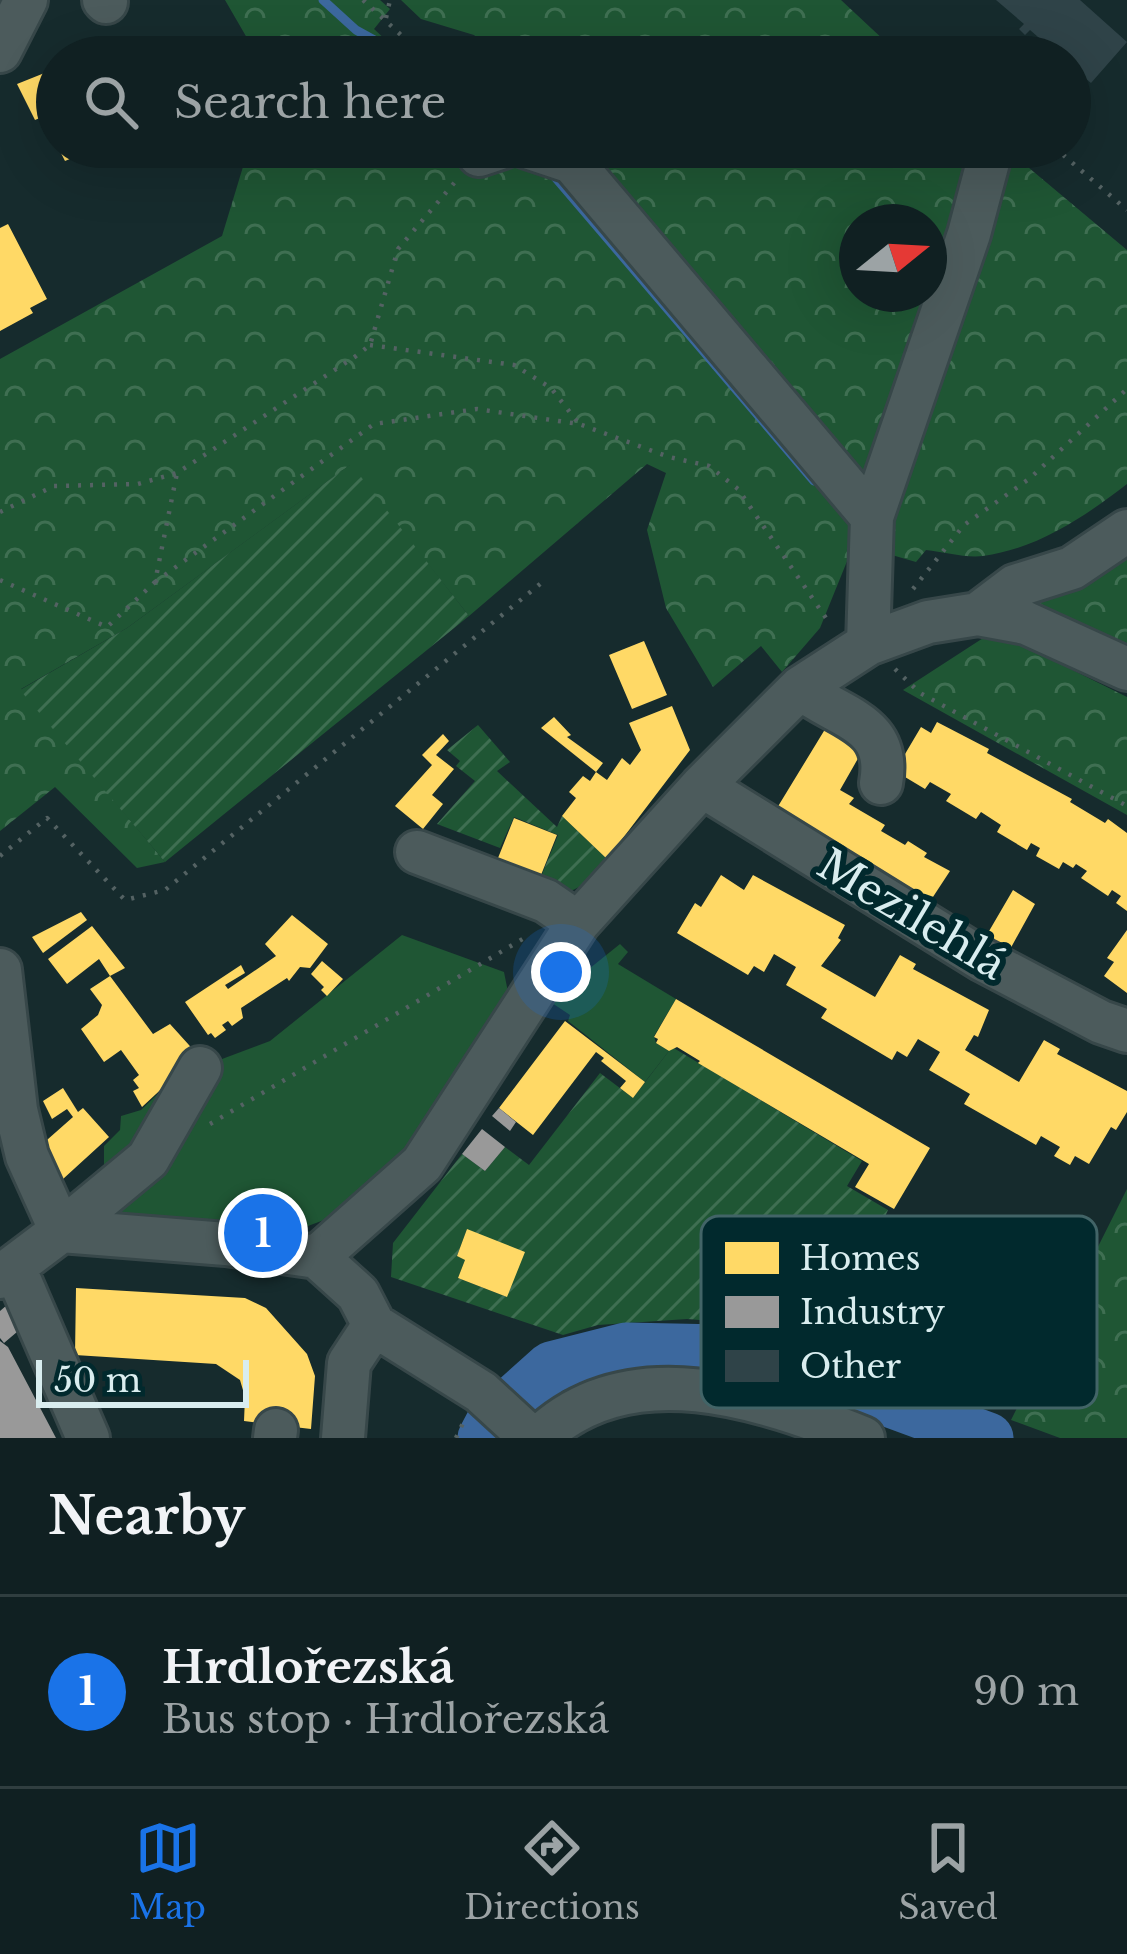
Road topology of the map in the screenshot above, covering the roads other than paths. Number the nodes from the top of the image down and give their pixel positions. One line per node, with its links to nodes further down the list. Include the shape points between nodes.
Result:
1 (26, 0): 2 (street)
2 (0, 51)
3 (577, 168): 5 (street)
4 (986, 168): 5 (street)
5 (872, 517): 8 (street)
6 (1127, 531): 7 (street, via 1072,568 1015,586)
7 (978, 614): 8 (street, via 928,622); 9 (street, via 1026,623)
8 (859, 649): 10 (street)
9 (1127, 669)
10 (800, 688): 11 (street, via 881,746); 12 (street)
11 (880, 783)
12 (702, 786): 14 (street); 16 (street, Mezilehlá, via 983,960)
13 (418, 852): 14 (street, via 546,902)
14 (578, 923): 20 (street, via 422,1164)
15 (1, 971): 18 (street)
16 (1127, 1031)
17 (200, 1068): 19 (street, via 148,1159)
18 (8, 1111): 19 (street)
19 (61, 1231): 20 (street); 21 (street)
20 (317, 1257): 22 (street, via 358,1294)
21 (7, 1272): 26 (street)
22 (374, 1325): 25 (street, via 481,1392); 27 (street, via 349,1363)
23 (701, 1392): 25 (street, via 608,1399)
24 (782, 1408): 28 (street)
25 (531, 1435)
26 (88, 1438)
27 (343, 1438)
28 (863, 1438)

